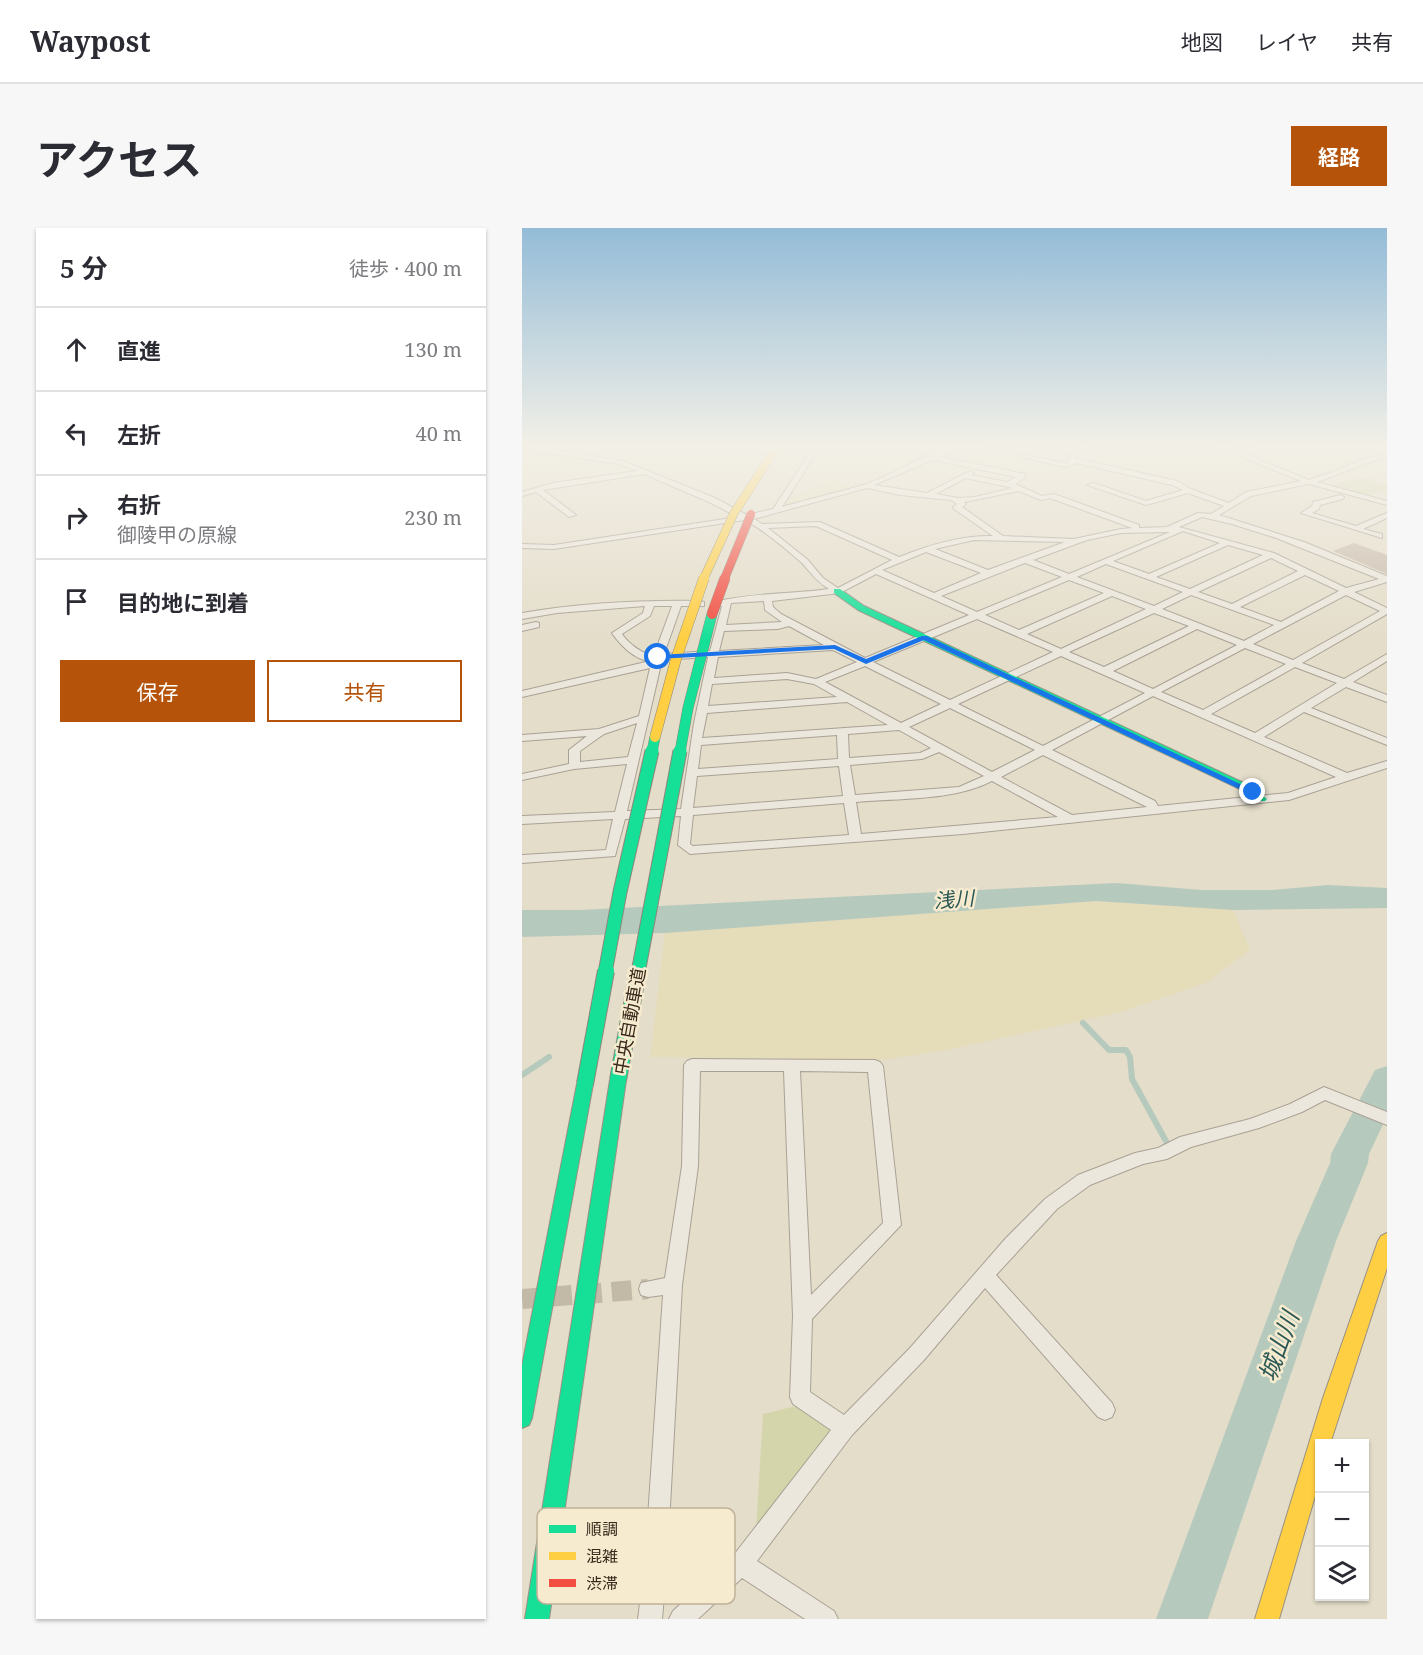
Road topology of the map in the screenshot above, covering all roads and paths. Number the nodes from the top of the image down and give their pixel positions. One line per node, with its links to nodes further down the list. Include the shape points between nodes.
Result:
1 (565, 510): 11 (street)
2 (730, 510): 13 (street)
3 (734, 510): 114 (main road, 中央自動車道, bridge, via 693,600 644,782)
4 (753, 510): 116 (main road, 中央自動車道, bridge, via 735,545 715,600 679,746 618,1080)
5 (776, 510): 13 (street)
6 (961, 510): 20 (street)
7 (1089, 510): 18 (street)
8 (1224, 510): 12 (street)
9 (1311, 510): 17 (street, via 1305,513)
10 (1387, 514): 17 (street)
11 (572, 515)
12 (1212, 516): 15 (street, via 1201,515); 34 (street, via 1248,524 1326,552)
13 (747, 518): 14 (street); 23 (street, via 554,547)
14 (759, 525): 26 (street, via 817,524); 35 (street)
15 (1167, 529): 16 (street); 18 (street)
16 (1183, 529): 22 (street); 28 (street)
17 (1356, 529): 19 (street)
18 (1143, 530): 21 (street)
19 (1379, 536)
20 (1000, 537): 21 (street); 24 (street, via 960,540)
21 (1076, 541): 27 (street)
22 (1228, 542): 25 (street); 33 (street)
23 (522, 546)
24 (926, 549): 26 (street); 31 (street)
25 (1272, 555): 30 (street); 37 (street)
26 (897, 559): 29 (street)
27 (1023, 559): 31 (street); 32 (street)
28 (1107, 562): 32 (street); 33 (street)
29 (876, 571): 35 (street); 39 (street)
30 (1306, 571): 36 (street); 44 (street)
31 (988, 573): 39 (street)
32 (1069, 577): 38 (street); 47 (street)
33 (1149, 577): 37 (street)
34 (1387, 579): 36 (street)
35 (837, 591): 40 (street); 56 (main road, via 861,608)
36 (1347, 591): 46 (street); 51 (street)
37 (1191, 592): 44 (street); 45 (street)
38 (1112, 593): 45 (street); 55 (street)
39 (934, 596): 47 (street)
40 (768, 599): 42 (street); 49 (street, via 768,608)
41 (650, 603): 43 (street); 48 (street); 61 (street, via 646,614 617,633 623,642 647,658)
42 (727, 603): 43 (street); 54 (street)
43 (677, 605): 61 (street)
44 (1233, 607): 51 (street)
45 (1154, 609): 52 (street); 59 (street)
46 (1386, 611): 64 (street)
47 (978, 615): 55 (street); 56 (street)
48 (522, 616)
49 (790, 623): 54 (street); 58 (street)
50 (536, 625): 53 (street)
51 (1282, 625): 57 (street)
52 (1197, 626): 57 (street); 65 (street)
53 (522, 628)
54 (720, 628): 60 (street)
55 (1020, 633): 59 (street)
56 (924, 638): 63 (street); 66 (main road)
57 (1245, 644): 64 (street); 70 (street)
58 (835, 647): 60 (street); 63 (street)
59 (1063, 652): 65 (street); 66 (street)
60 (714, 654): 61 (street); 67 (street)
61 (658, 657): 71 (street, via 652,665); 78 (street)
62 (1387, 657): 69 (street)
63 (866, 662): 68 (street); 74 (street)
64 (1294, 663): 69 (street); 77 (street)
65 (1107, 670): 70 (street)
66 (1009, 677): 74 (street); 79 (main road)
67 (708, 681): 68 (street, via 787,676); 76 (street)
68 (817, 682): 72 (street)
69 (1344, 682): 73 (street); 75 (street)
70 (1155, 691): 77 (street); 79 (street)
71 (522, 694)
72 (848, 699): 76 (street); 80 (street)
73 (1387, 699)
74 (951, 704): 80 (street); 88 (street)
75 (1303, 708): 83 (street); 86 (street)
76 (703, 710): 85 (street)
77 (1206, 714): 83 (street)
78 (645, 717): 81 (street); 89 (street)
79 (1101, 719): 88 (street); 98 (main road, via 1242,786)
80 (900, 727): 82 (street); 87 (street)
81 (600, 732): 84 (street); 92 (street, via 575,750)
82 (842, 732): 85 (street); 90 (street)
83 (1258, 736): 96 (street)
84 (522, 738)
85 (697, 742): 93 (street)
86 (1387, 742)
87 (939, 748): 90 (street, via 922,756); 94 (street)
88 (1044, 750): 94 (street); 99 (street, via 1151,804)
89 (634, 760): 92 (street); 101 (street)
90 (844, 763): 93 (street); 97 (street)
91 (1387, 764): 96 (street)
92 (574, 766): 95 (street)
93 (693, 773): 100 (street)
94 (993, 776): 97 (street, via 960,790); 102 (street)
95 (522, 777)
96 (1348, 778): 98 (street, via 1301,794)
97 (849, 799): 100 (street); 104 (street)
98 (1261, 799): 99 (street)
99 (1156, 811): 102 (street)
100 (686, 812): 101 (street); 104 (street, via 684,845 690,850)
101 (620, 814): 103 (street); 105 (street, via 611,853)
102 (1071, 819): 104 (street)
103 (522, 820)
104 (856, 839)
105 (522, 859)
106 (792, 1065): 110 (street, via 692,1065 690,1166); 112 (street); 112 (street, via 875,1066 892,1225)
107 (1387, 1119): 109 (street, via 1324,1093 1253,1124 1186,1142 1084,1180 1051,1204)
108 (1387, 1241): 127 (main road, via 1333,1398)
109 (985, 1275): 113 (street); 115 (street, via 917,1354)
110 (673, 1285): 111 (street); 117 (street)
111 (648, 1289)
112 (803, 1316): 115 (street, via 800,1396)
113 (1105, 1410)
114 (522, 1418)
115 (845, 1428): 118 (street)
116 (554, 1508)
117 (659, 1508)
118 (741, 1564): 119 (street); 126 (street)
119 (735, 1570)
120 (539, 1604): 123 (main road, 中央自動車道, bridge)
121 (652, 1604): 124 (street)
122 (697, 1604): 125 (street)
123 (537, 1619)
124 (650, 1619)
125 (681, 1619)
126 (826, 1619)
127 (1267, 1619)

